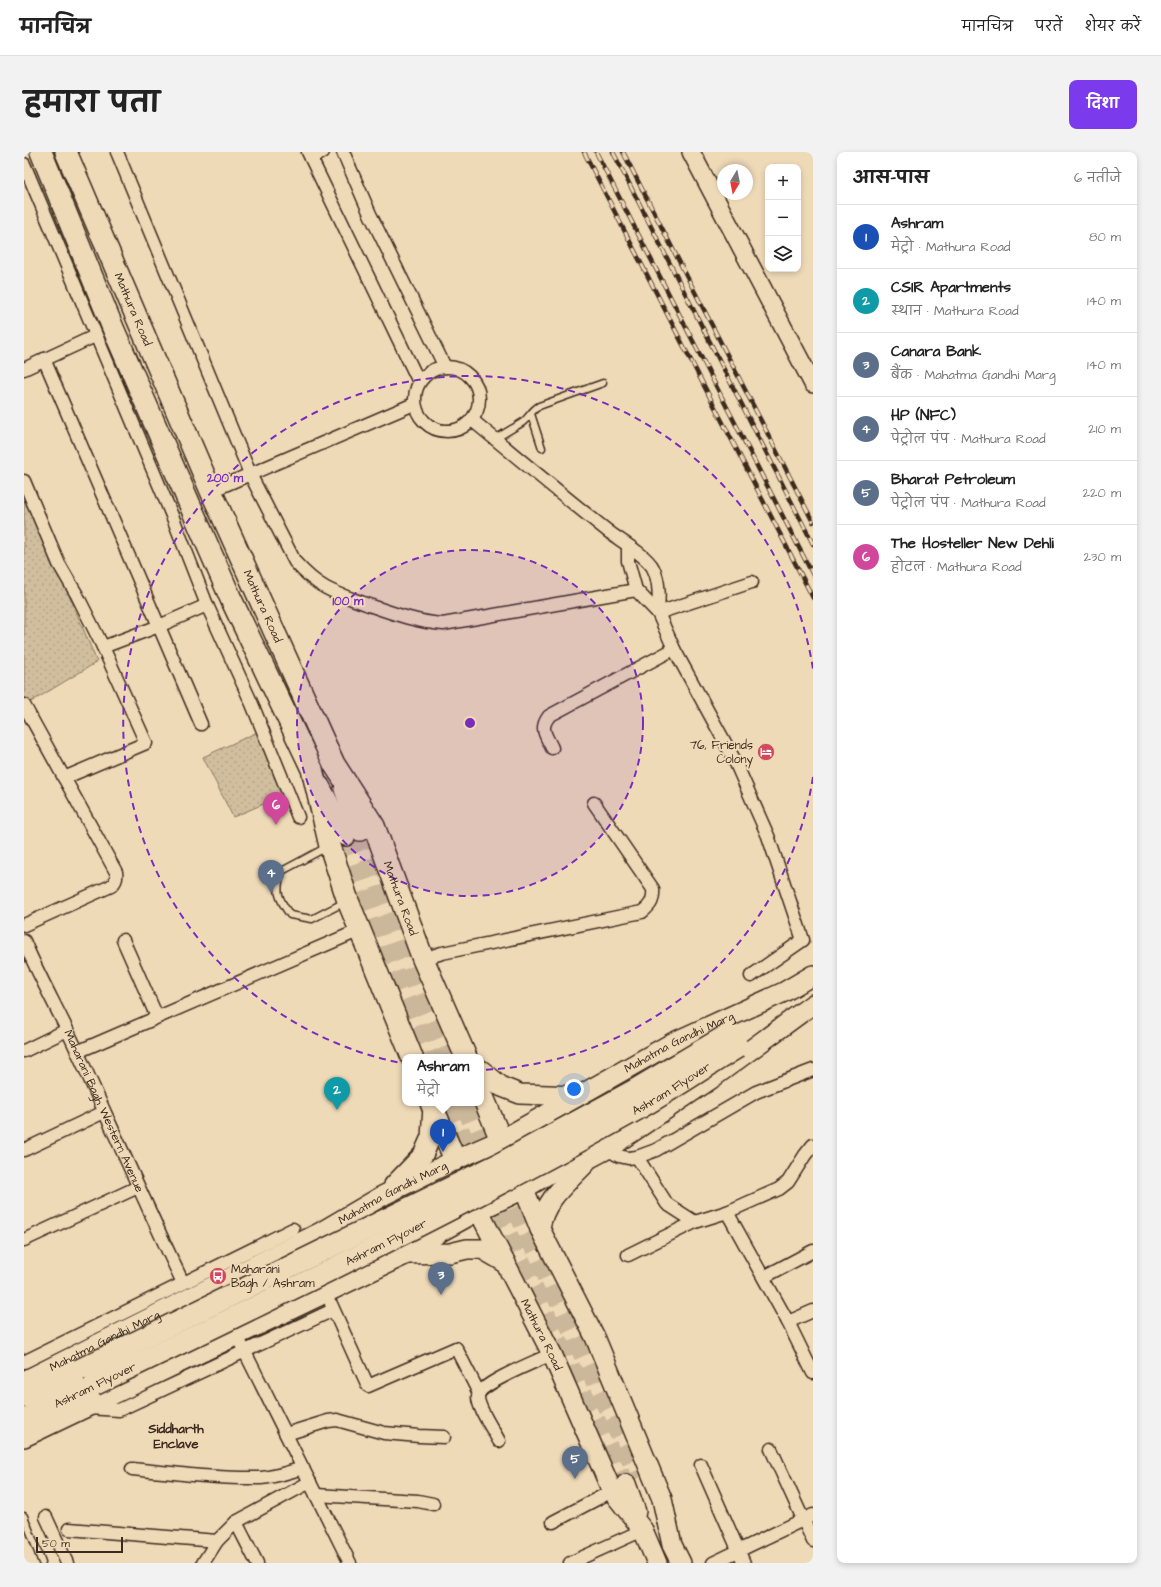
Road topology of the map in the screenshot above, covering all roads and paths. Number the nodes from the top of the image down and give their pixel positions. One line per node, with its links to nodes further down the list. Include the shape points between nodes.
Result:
1 (41, 152): 39 (highway, Mathura Road, via 113,328 228,592)
2 (66, 152): 23 (highway, Mathura Road)
3 (117, 152): 21 (street)
4 (323, 152): 7 (street)
5 (343, 152): 11 (street, via 370,214)
6 (691, 152): 15 (street)
7 (309, 155): 13 (street)
8 (24, 164): 9 (street)
9 (95, 336): 10 (street); 27 (street, via 173,518)
10 (44, 359): 12 (street); 29 (street)
11 (445, 366): 13 (street, via 428,372); 18 (street, via 463,371 476,385 478,404)
12 (24, 369)
13 (419, 382): 16 (street)
14 (603, 383): 17 (lane, via 539,406)
15 (813, 384)
16 (414, 404): 18 (street, via 423,421 438,430 453,430); 21 (street)
17 (532, 414): 19 (lane); 20 (lane)
18 (472, 420): 19 (street)
19 (496, 439): 24 (street)
20 (542, 448)
21 (251, 476): 23 (street); 26 (street, via 295,562 305,572 339,594 400,616 443,624)
22 (24, 481): 30 (street, via 59,564)
23 (211, 491): 35 (highway, Mathura Road)
24 (628, 547): 26 (street, via 628,561); 28 (street, via 646,559 653,568 659,593)
25 (752, 582): 28 (street)
26 (636, 590): 28 (street)
27 (207, 605): 29 (street); 38 (street, via 252,704)
28 (658, 613): 31 (street)
29 (159, 626): 30 (street); 33 (street)
30 (103, 647): 36 (street, via 146,743)
31 (674, 649): 34 (street, via 549,716 543,723); 48 (street, via 734,759 768,836 803,940)
32 (24, 705): 36 (street)
33 (201, 724)
34 (552, 748)
35 (334, 764): 39 (main road); 45 (highway, Mathura Road, via 374,826)
36 (64, 778): 41 (street, via 116,872 115,882)
37 (594, 803): 45 (street, via 654,889 654,898 650,906 642,912)
38 (298, 817)
39 (345, 838): 40 (highway, Mathura Road); 40 (lane, via 282,871 277,885 280,900 290,914 312,919)
40 (348, 900): 42 (highway, Mathura Road)
41 (24, 925)
42 (360, 930): 51 (street); 57 (highway, Mathura Road)
43 (123, 940): 51 (street)
44 (24, 941): 46 (street, Maharani Bagh Western Avenue)
45 (423, 959): 54 (highway, Mathura Road)
46 (28, 961): 52 (street, Maharani Bagh Western Avenue)
47 (813, 975): 49 (main road)
48 (750, 976)
49 (784, 992): 53 (main road, Mahatma Gandhi Marg); 60 (main road, Mahatma Gandhi Marg, via 672,1042)
50 (813, 1003): 53 (main road); 66 (main road, via 711,1079)
51 (157, 1017): 56 (street)
52 (67, 1030): 55 (street); 56 (street, Maharani Bagh Western Avenue)
53 (734, 1041): 98 (highway, Ashram Flyover, bridge, via 633,1091 501,1163); 99 (highway, Ashram Flyover, bridge, via 640,1108 510,1178 303,1284)
54 (462, 1048)
55 (24, 1051)
56 (77, 1052): 63 (street, Maharani Bagh Western Avenue)
57 (411, 1054)
58 (813, 1070): 68 (street, via 756,1092 656,1150)
59 (484, 1072): 60 (main road, via 502,1087 520,1094)
60 (576, 1096): 64 (main road, Mahatma Gandhi Marg); 69 (main road)
61 (484, 1099): 64 (highway)
62 (432, 1106): 70 (highway, Mathura Road); 73 (main road, via 431,1136 423,1155)
63 (104, 1112): 67 (street); 71 (street, Maharani Bagh Western Avenue)
64 (501, 1140): 70 (main road, Mahatma Gandhi Marg); 72 (highway)
65 (813, 1145): 75 (street, via 788,1182)
66 (607, 1149): 68 (street, via 619,1156); 69 (main road)
67 (24, 1150)
68 (637, 1157): 76 (street, via 668,1204)
69 (590, 1158): 72 (main road, via 547,1175); 77 (main road, via 556,1192 541,1218)
70 (455, 1160): 73 (main road, Mahatma Gandhi Marg); 74 (main road, Mathura Road)
71 (138, 1187): 80 (street); 86 (street, Maharani Bagh Western Avenue)
72 (524, 1189): 74 (main road); 77 (main road)
73 (384, 1195): 79 (main road, Mahatma Gandhi Marg); 82 (main road)
74 (478, 1211): 82 (main road); 84 (main road, Mathura Road)
75 (727, 1212): 76 (street); 85 (street)
76 (695, 1222): 83 (street)
77 (540, 1228): 121 (main road, via 601,1352 662,1499)
78 (293, 1229): 86 (street)
79 (321, 1232): 87 (main road); 96 (main road, Mahatma Gandhi Marg)
80 (24, 1240)
81 (813, 1251): 85 (street)
82 (407, 1254): 84 (main road, via 482,1249); 87 (main road)
83 (628, 1256)
84 (506, 1263): 93 (main road, Mathura Road)
85 (764, 1277): 91 (street)
86 (183, 1283): 94 (street)
87 (346, 1283): 88 (main road)
88 (328, 1291): 89 (street); 92 (main road)
89 (333, 1310): 92 (street); 97 (street, via 368,1386 456,1348)
90 (813, 1311): 91 (street)
91 (788, 1322): 95 (street)
92 (240, 1343): 100 (street); 101 (main road, via 85,1408)
93 (552, 1354): 97 (street, via 515,1370 484,1387); 109 (main road, Mathura Road)
94 (24, 1362)
95 (813, 1374)
96 (24, 1381)
97 (479, 1393): 103 (street, via 478,1400)
98 (24, 1398)
99 (24, 1420)
100 (286, 1434): 102 (street, via 337,1420 384,1433); 106 (street)
101 (24, 1437)
102 (444, 1437)
103 (499, 1441)
104 (771, 1449): 114 (street)
105 (701, 1465): 122 (street)
106 (302, 1468): 107 (street, via 261,1478); 108 (street)
107 (132, 1469)
108 (310, 1482): 110 (street); 115 (street)
109 (626, 1484): 116 (street); 118 (main road, Mathura Road); 121 (main road)
110 (316, 1495): 111 (street); 127 (street)
111 (433, 1504)
112 (24, 1516): 123 (lane)
113 (46, 1517): 124 (street)
114 (808, 1518): 120 (street); 122 (street)
115 (236, 1522): 119 (street); 126 (street)
116 (553, 1522)
117 (68, 1529): 119 (street)
118 (643, 1530): 128 (street); 129 (main road, Mathura Road)
119 (217, 1541): 125 (street)
120 (813, 1541)
121 (672, 1545): 130 (main road)
122 (739, 1550): 131 (street); 132 (street)
123 (42, 1563)
124 (67, 1563)
125 (203, 1563)
126 (257, 1563)
127 (350, 1563)
128 (570, 1563)
129 (657, 1563)
130 (682, 1563)
131 (713, 1563)
132 (744, 1563)

